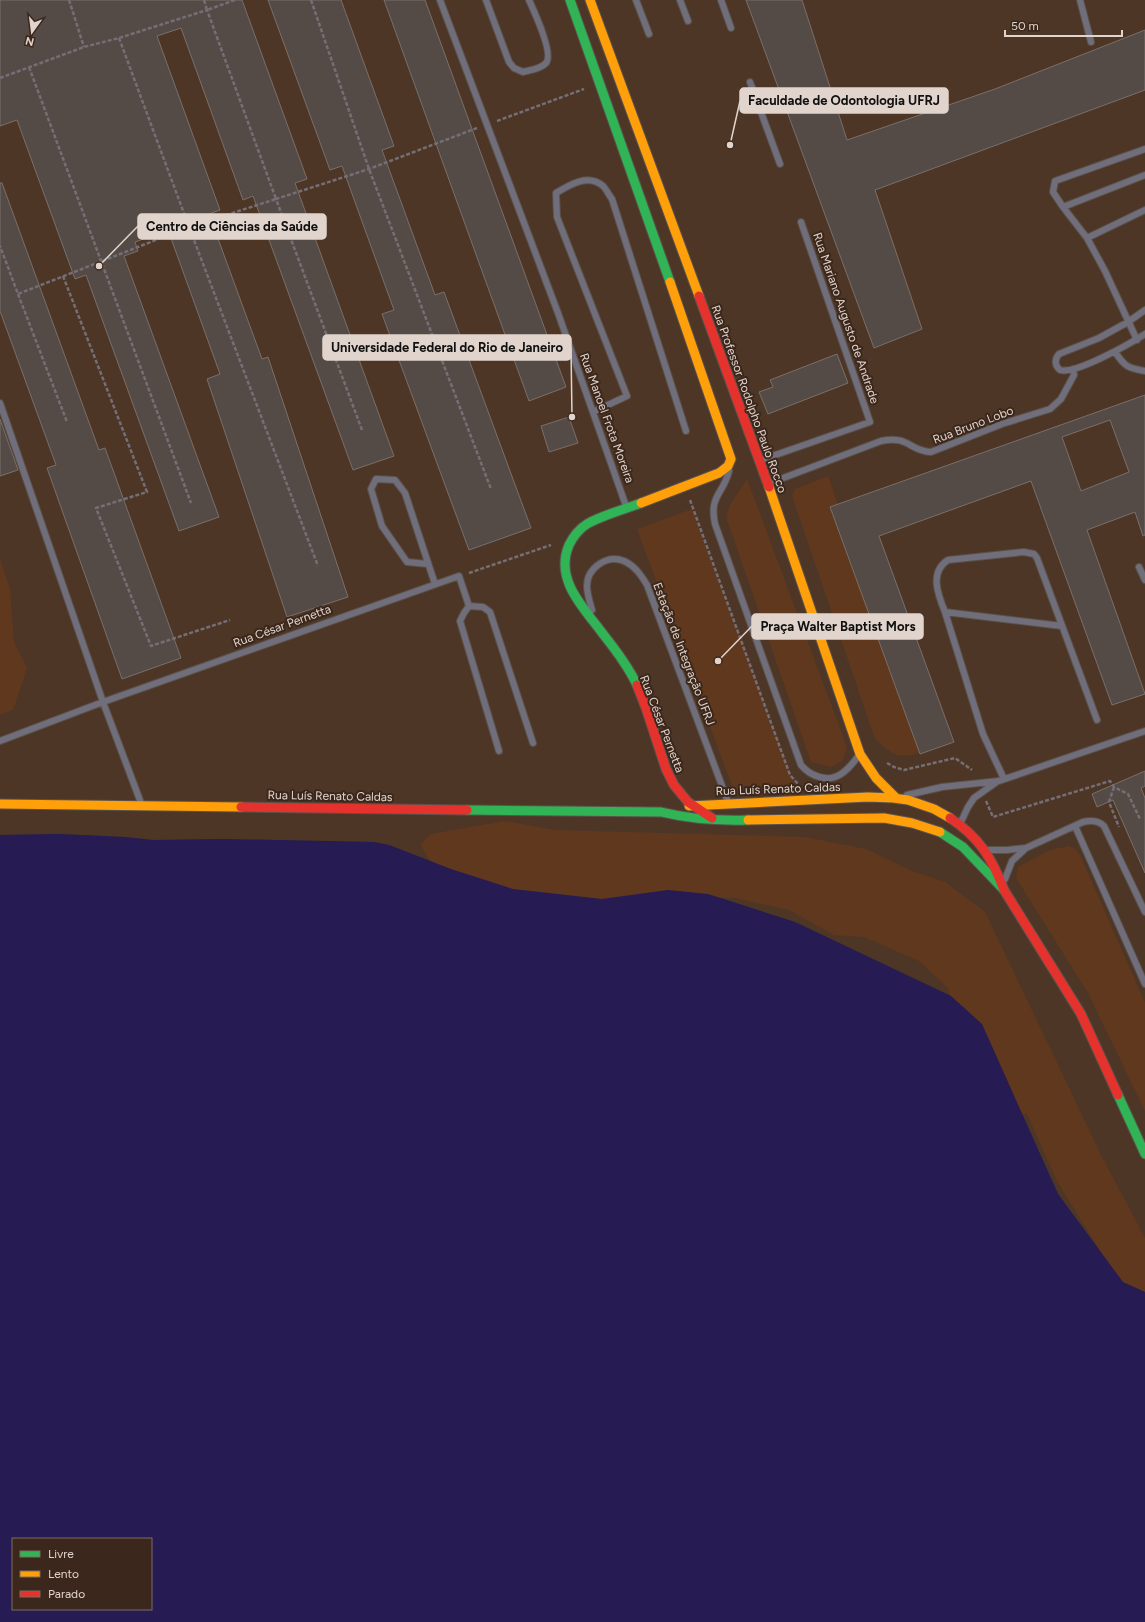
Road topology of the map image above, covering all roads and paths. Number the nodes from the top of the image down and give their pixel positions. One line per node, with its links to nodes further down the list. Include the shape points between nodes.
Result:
1 (69, 0): 20 (path)
2 (204, 0): 14 (path)
3 (235, 0): 14 (path)
4 (311, 0): 28 (path)
5 (440, 0): 25 (lane, Rua Manoel Frota Moreira)
6 (486, 0): 7 (lane, via 509,62 523,72 541,67 549,58)
7 (529, 0)
8 (570, 0): 53 (street, via 731,455)
9 (590, 0): 52 (street, Rua Professor Rodolpho Paulo Rocco)
10 (636, 0): 17 (lane)
11 (680, 0): 15 (lane)
12 (721, 0): 16 (lane)
13 (1080, 0): 19 (lane)
14 (207, 10): 18 (path); 30 (path)
15 (688, 21)
16 (731, 28)
17 (649, 34)
18 (119, 38): 20 (path); 34 (path)
19 (1091, 42)
20 (84, 48): 21 (path)
21 (29, 67): 22 (path); 37 (path)
22 (0, 78)
23 (750, 82): 27 (lane)
24 (578, 91): 25 (path)
25 (487, 125): 28 (path); 48 (lane, Rua Manoel Frota Moreira)
26 (1145, 149): 31 (lane, via 1055,181 1054,192)
27 (780, 164)
28 (369, 169): 30 (path); 55 (path)
29 (1145, 175): 31 (lane)
30 (276, 199): 34 (path); 50 (path)
31 (1063, 207): 35 (lane)
32 (1145, 210): 35 (lane)
33 (801, 222): 52 (lane, Rua Mariano Augusto de Andrade, via 870,422)
34 (189, 227): 37 (path); 60 (path)
35 (1087, 238): 41 (lane)
36 (0, 246): 39 (path)
37 (102, 261): 38 (path); 56 (path)
38 (63, 276): 39 (path); 67 (path, via 147,492 96,508 151,646)
39 (18, 294): 49 (path)
40 (1145, 310): 41 (lane)
41 (1128, 322): 43 (lane); 45 (lane, via 1093,341 1059,354 1056,359 1058,368 1066,371)
42 (1145, 334): 43 (lane)
43 (1137, 340): 44 (lane)
44 (1115, 352): 45 (lane); 46 (lane, via 1128,368)
45 (1073, 369): 54 (lane, Rua Bruno Lobo, via 1074,375 1063,395 1050,409 1002,424 931,452 898,439 881,441)
46 (1145, 371)
47 (0, 403): 70 (lane)
48 (593, 412): 51 (lane, via 627,396 557,217 556,193 573,182 591,180 603,186 612,199); 57 (lane, Rua Manoel Frota Moreira)
49 (67, 422)
50 (362, 430)
51 (686, 431)
52 (760, 460): 54 (street, Rua Professor Rodolpho Paulo Rocco)
53 (730, 463): 57 (street, Rua César Pernetta, via 718,474); 76 (lane, via 728,477 714,501 714,524 801,765 814,776 832,778 849,768)
54 (768, 484): 76 (street, Rua Professor Rodolpho Paulo Rocco)
55 (491, 489)
56 (191, 503)
57 (627, 508): 58 (street, Rua César Pernetta, via 587,524)
58 (573, 538): 62 (path); 68 (street, Rua César Pernetta, via 567,549 565,569 572,591)
59 (428, 564): 59 (lane, via 405,493 394,480 376,479 371,489 382,526 407,562); 64 (lane)
60 (318, 566)
61 (1139, 567): 63 (lane)
62 (459, 576): 64 (lane, Rua César Pernetta); 65 (lane)
63 (1145, 580)
64 (435, 584): 70 (lane, Rua César Pernetta)
65 (469, 606): 74 (lane, via 483,607 490,612); 75 (lane, via 460,621)
66 (945, 612): 69 (lane); 69 (lane, via 937,593 936,581 942,564 948,560 1030,552 1037,558); 79 (lane, via 982,734)
67 (230, 620)
68 (596, 625): 84 (lane, Estação de Integração UFRJ, via 587,586 589,577 594,568 606,560 624,561 640,573 647,585); 85 (street, Rua César Pernetta, via 634,681 645,705 670,779)
69 (1062, 626): 71 (lane)
70 (103, 702): 73 (lane, Rua César Pernetta); 86 (lane)
71 (1097, 720)
72 (1145, 731): 79 (lane, Rua Luís Renato Caldas)
73 (0, 741)
74 (533, 743)
75 (499, 751)
76 (860, 754): 82 (street, Rua Professor Rodolpho Paulo Rocco, via 870,772)
77 (887, 763): 78 (path, via 904,770 955,758)
78 (972, 770)
79 (1001, 780): 81 (lane, Rua Luís Renato Caldas); 82 (lane, Rua Luís Renato Caldas, via 942,787)
80 (1114, 787): 81 (path, via 1110,781 993,817); 88 (path, via 1128,794); 92 (path, via 1109,802)
81 (983, 793): 90 (lane, Rua Luís Renato Caldas, via 974,798)
82 (898, 799): 84 (street, Rua Luís Renato Caldas, via 868,797); 90 (street, via 937,812)
83 (0, 804): 86 (street, Rua Luís Renato Caldas)
84 (729, 804): 85 (street, Rua Luís Renato Caldas)
85 (692, 805): 87 (street, Rua Luís Renato Caldas); 89 (street, Rua César Pernetta)
86 (142, 806): 87 (street, Rua Luís Renato Caldas)
87 (660, 812): 89 (street, Rua Luís Renato Caldas)
88 (1140, 819)
89 (719, 821): 95 (street, Rua Luís Renato Caldas, via 849,818 904,820 934,830 956,842)
90 (959, 825): 94 (street)
91 (1075, 826): 93 (lane); 96 (lane, via 1090,820 1104,826); 97 (lane)
92 (1119, 827)
93 (1026, 848): 94 (lane); 95 (lane, via 1012,861)
94 (985, 850): 95 (street)
95 (1004, 890): 98 (street, via 1081,1014)
96 (1145, 912)
97 (1145, 984)
98 (1145, 1154)

